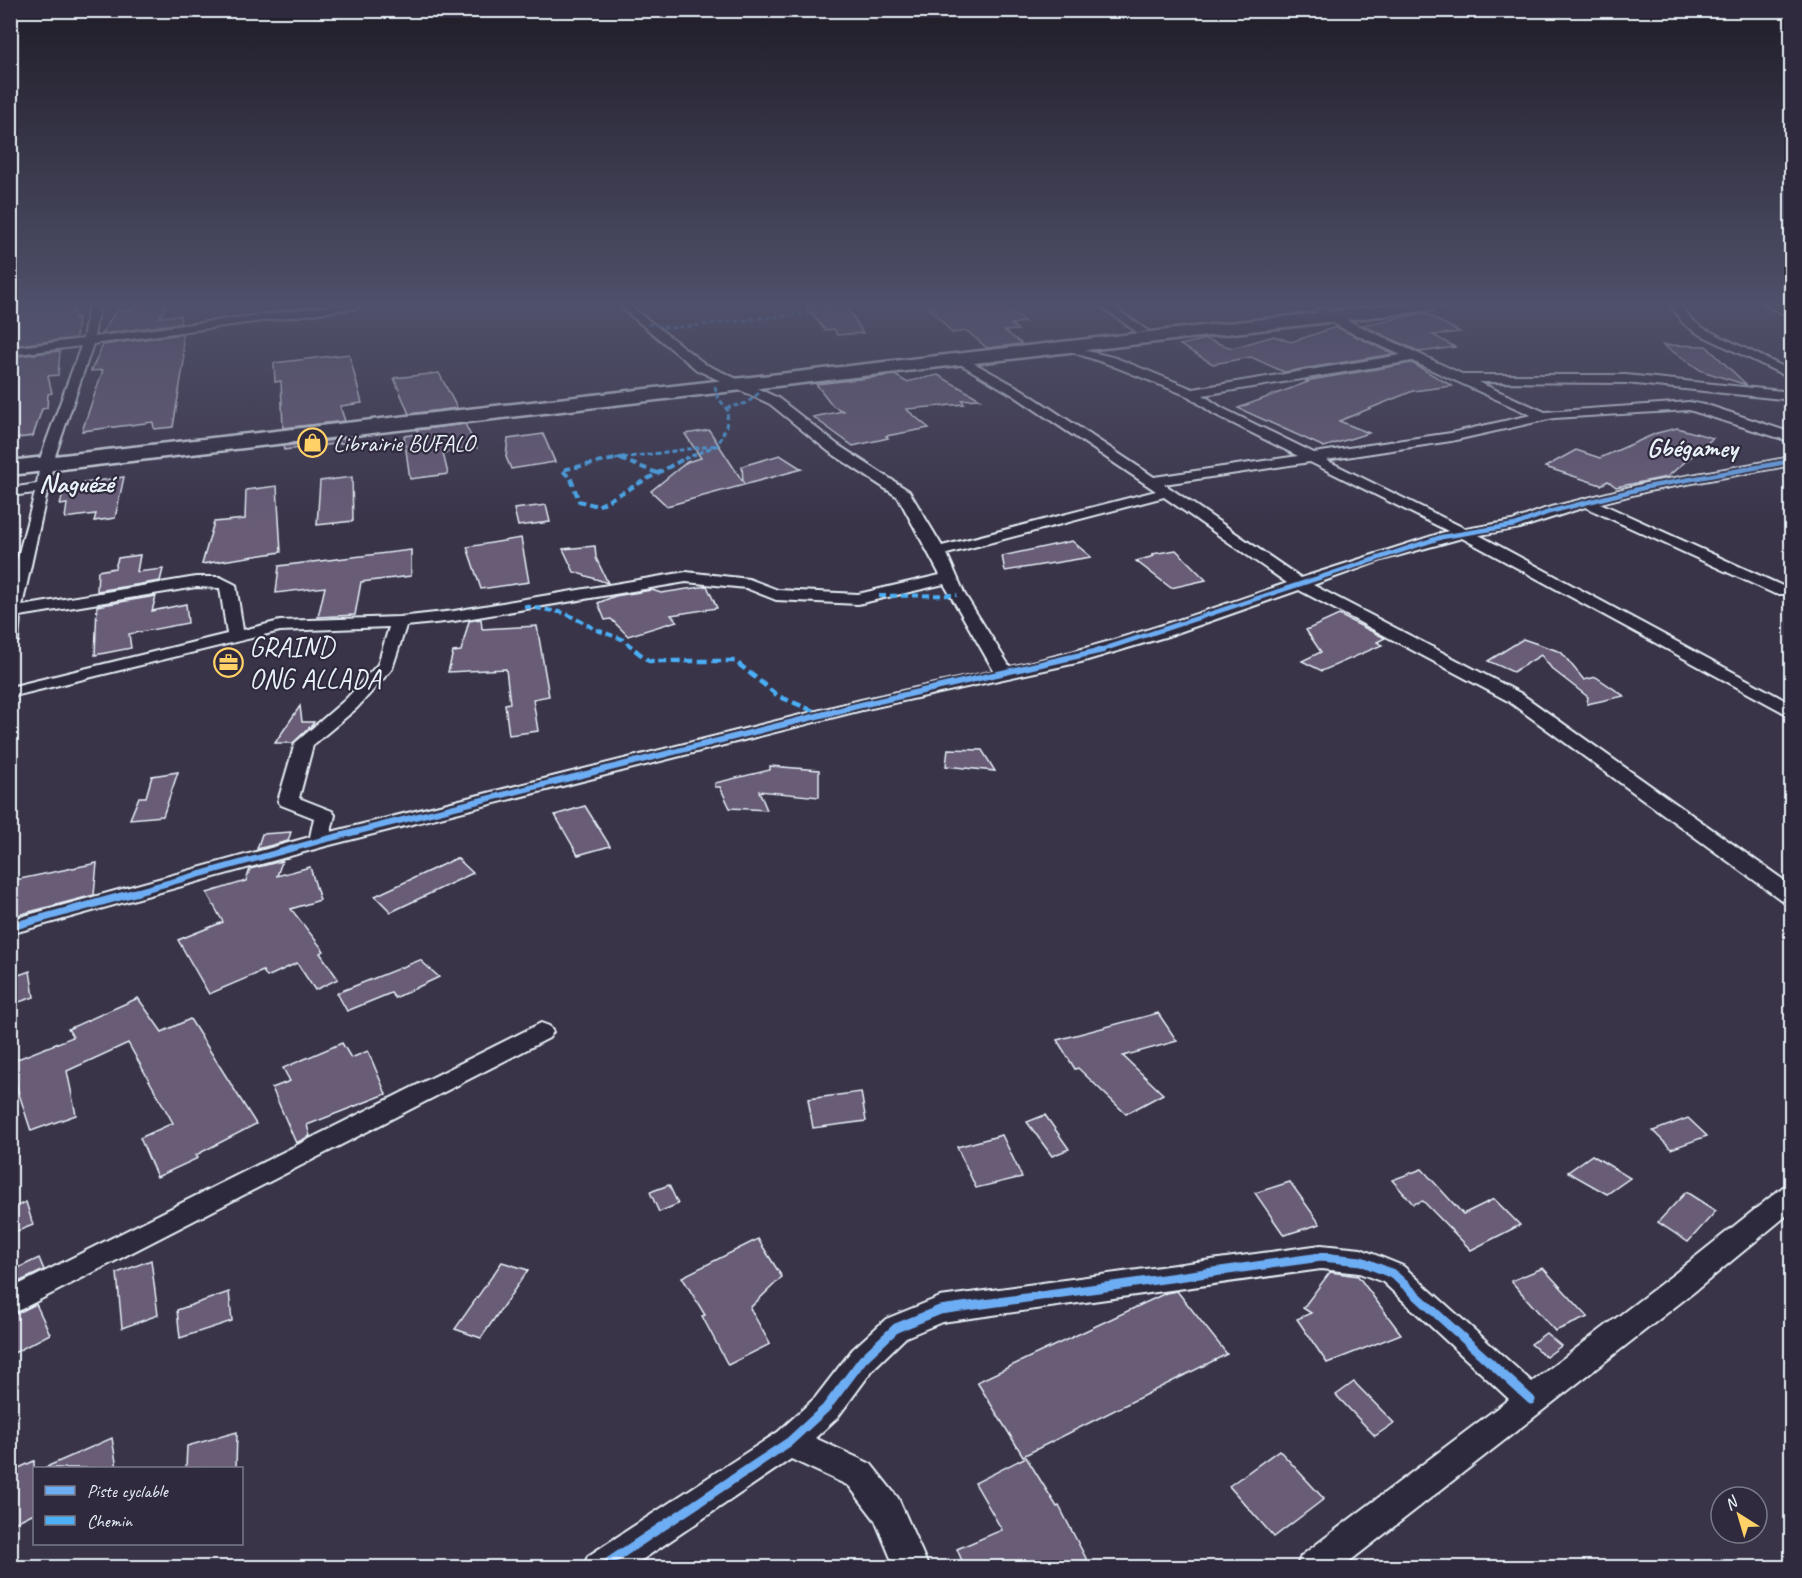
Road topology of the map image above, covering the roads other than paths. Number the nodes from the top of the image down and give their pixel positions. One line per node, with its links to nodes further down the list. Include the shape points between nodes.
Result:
1 (75, 379): 20 (street)
2 (724, 379): 11 (street)
3 (748, 379): 11 (highway)
4 (754, 379): 11 (highway)
5 (994, 379): 23 (street)
6 (1156, 379): 12 (street)
7 (1282, 379): 12 (street)
8 (1459, 379): 9 (street); 14 (street)
9 (1488, 379)
10 (1637, 379): 13 (street)
11 (729, 381): 20 (highway); 29 (street, via 774,401 833,448 904,494)
12 (1192, 393): 18 (street, via 1218,411)
13 (1791, 396)
14 (1543, 416): 16 (street, via 1689,406); 18 (street, via 1451,437)
15 (1791, 424): 16 (street)
16 (1767, 429): 17 (street)
17 (1791, 438)
18 (1310, 457): 23 (street); 28 (street)
19 (10, 460): 20 (highway)
20 (48, 460): 22 (highway); 24 (street)
21 (1791, 461): 27 (street)
22 (10, 468)
23 (1150, 482): 26 (street)
24 (43, 487): 25 (street); 33 (street)
25 (10, 492)
26 (1165, 493): 29 (street); 31 (street)
27 (1586, 502): 28 (street, via 1515,525); 32 (street)
28 (1463, 533): 31 (street, via 1377,557); 39 (street)
29 (938, 552): 30 (street)
30 (949, 578): 34 (street, via 858,599 776,594 749,584 686,577 524,606); 37 (street)
31 (1299, 585): 37 (street, via 1162,632); 41 (street, via 1514,697)
32 (1781, 591)
33 (12, 612): 35 (street, via 196,582 220,582 228,585); 36 (street)
34 (399, 622): 35 (street, via 300,625); 40 (street, via 386,665 351,704 304,743 288,801 325,814)
35 (236, 636): 38 (street)
36 (10, 641)
37 (1005, 674): 40 (street, via 861,705)
38 (10, 692)
39 (1791, 712)
40 (319, 841): 42 (street)
41 (1791, 897)
42 (10, 927)
43 (541, 1032): 45 (street)
44 (1791, 1195): 46 (street)
45 (10, 1303)
46 (1531, 1400): 47 (street, via 1393,1274 1360,1261 1321,1257 940,1310 896,1329 863,1359 826,1408); 50 (street)
47 (789, 1442): 48 (street); 49 (street, via 860,1474 887,1509)
48 (600, 1568)
49 (912, 1568)
50 (1313, 1568)

